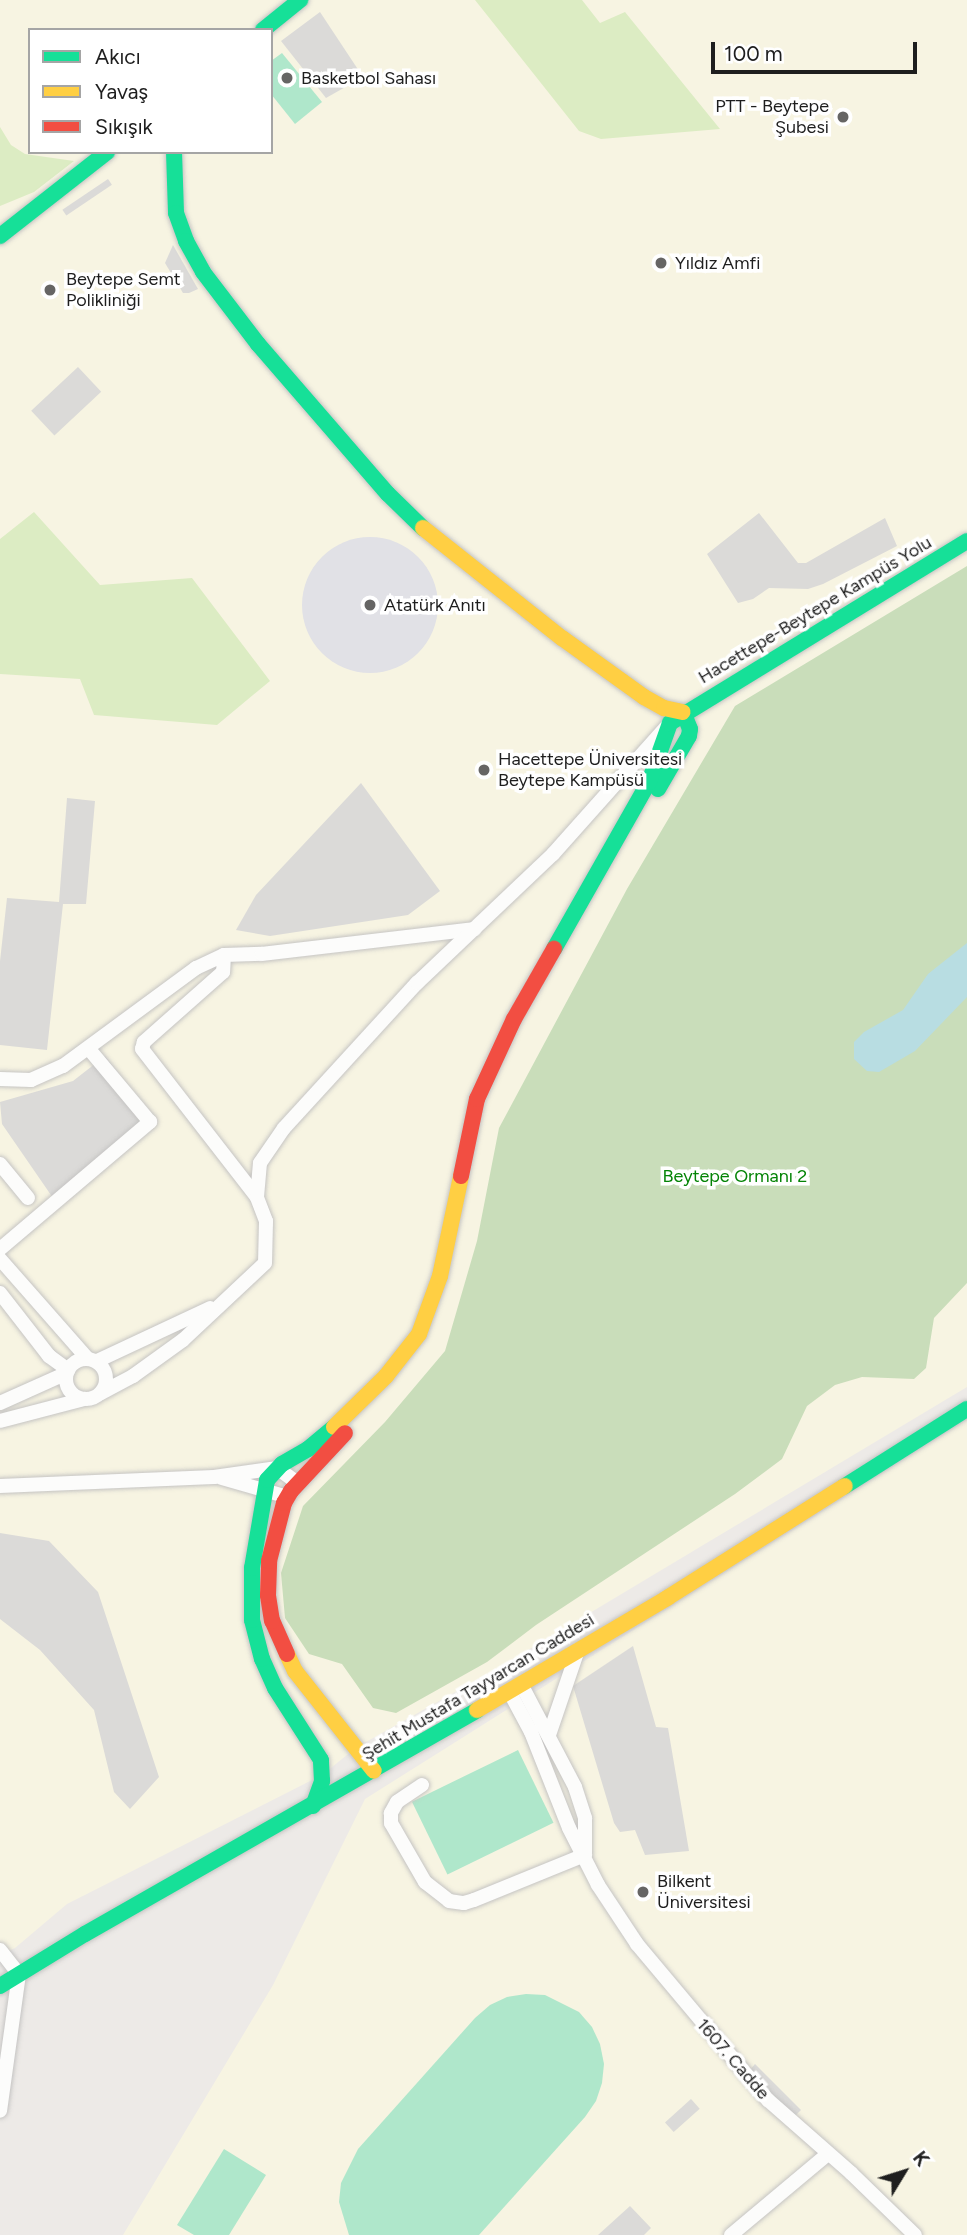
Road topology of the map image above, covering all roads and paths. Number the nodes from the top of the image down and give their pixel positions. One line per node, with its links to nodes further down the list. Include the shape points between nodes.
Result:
1 (300, 0): 2 (street)
2 (265, 28)
3 (105, 154): 5 (street)
4 (172, 155): 7 (street, via 176,213 203,272 258,344 388,494 431,536 562,638 644,697)
5 (3, 236)
6 (967, 541): 7 (street, Hacettepe-Beytepe Kampüs Yolu)
7 (683, 712): 8 (street, Hacettepe-Beytepe Kampüs Yolu); 31 (street, via 689,736 526,1020 492,1094 452,1275 436,1324 392,1384)
8 (670, 723): 9 (street, via 553,854); 27 (street, via 649,782 514,1019 477,1099 440,1276 419,1334 341,1422)
9 (475, 929): 10 (street); 14 (street, via 382,1019 284,1129 260,1163)
10 (224, 955): 11 (street, via 196,968); 14 (street, via 223,972 142,1049)
11 (89, 1049): 12 (street, via 49,1073); 16 (street, via 150,1122)
12 (4, 1083)
13 (0, 1164): 15 (street)
14 (257, 1197): 19 (street, via 265,1221 265,1264)
15 (29, 1198)
16 (0, 1250)
17 (0, 1259): 20 (street)
18 (0, 1293): 21 (street, via 49,1356)
19 (217, 1304): 20 (street); 22 (street, via 183,1340)
20 (92, 1360): 21 (street, via 79,1360); 22 (street, via 106,1377)
21 (67, 1371): 23 (street, via 69,1390); 24 (street)
22 (101, 1393): 23 (street)
23 (84, 1399): 26 (street)
24 (0, 1403)
25 (967, 1409): 32 (street, Şehit Mustafa Tayyarcan Caddesi)
26 (0, 1421)
27 (277, 1468): 28 (street); 30 (street); 31 (street)
28 (214, 1476): 29 (street); 30 (street)
29 (0, 1486)
30 (264, 1488): 31 (street); 35 (street, via 250,1581 252,1620 275,1688)
31 (293, 1490): 36 (street, via 269,1561 272,1621 295,1671)
32 (578, 1650): 33 (street, Şehit Mustafa Tayyarcan Caddesi); 34 (street)
33 (515, 1688): 34 (street, 1607. Cadde); 36 (street, Şehit Mustafa Tayyarcan Caddesi); 40 (street, 1607. Cadde, via 569,1828)
34 (549, 1735): 40 (street, 1607. Cadde, via 580,1804)
35 (321, 1760): 37 (street, via 338,1776); 39 (street, via 322,1781)
36 (374, 1771): 37 (street, Şehit Mustafa Tayyarcan Caddesi)
37 (357, 1781): 39 (street, Şehit Mustafa Tayyarcan Caddesi)
38 (422, 1785): 40 (street, via 397,1802 390,1818 425,1882 449,1901 474,1900)
39 (313, 1806): 42 (street, Şehit Mustafa Tayyarcan Caddesi)
40 (585, 1855): 45 (street, 1607. Cadde, via 612,1908 684,2004 768,2100)
41 (0, 1950): 42 (street)
42 (19, 1974): 43 (street, Şehit Mustafa Tayyarcan Caddesi); 44 (street)
43 (0, 1985)
44 (0, 2110)
45 (828, 2154): 46 (street); 47 (street, 1607. Cadde)
46 (731, 2235)
47 (915, 2235)

